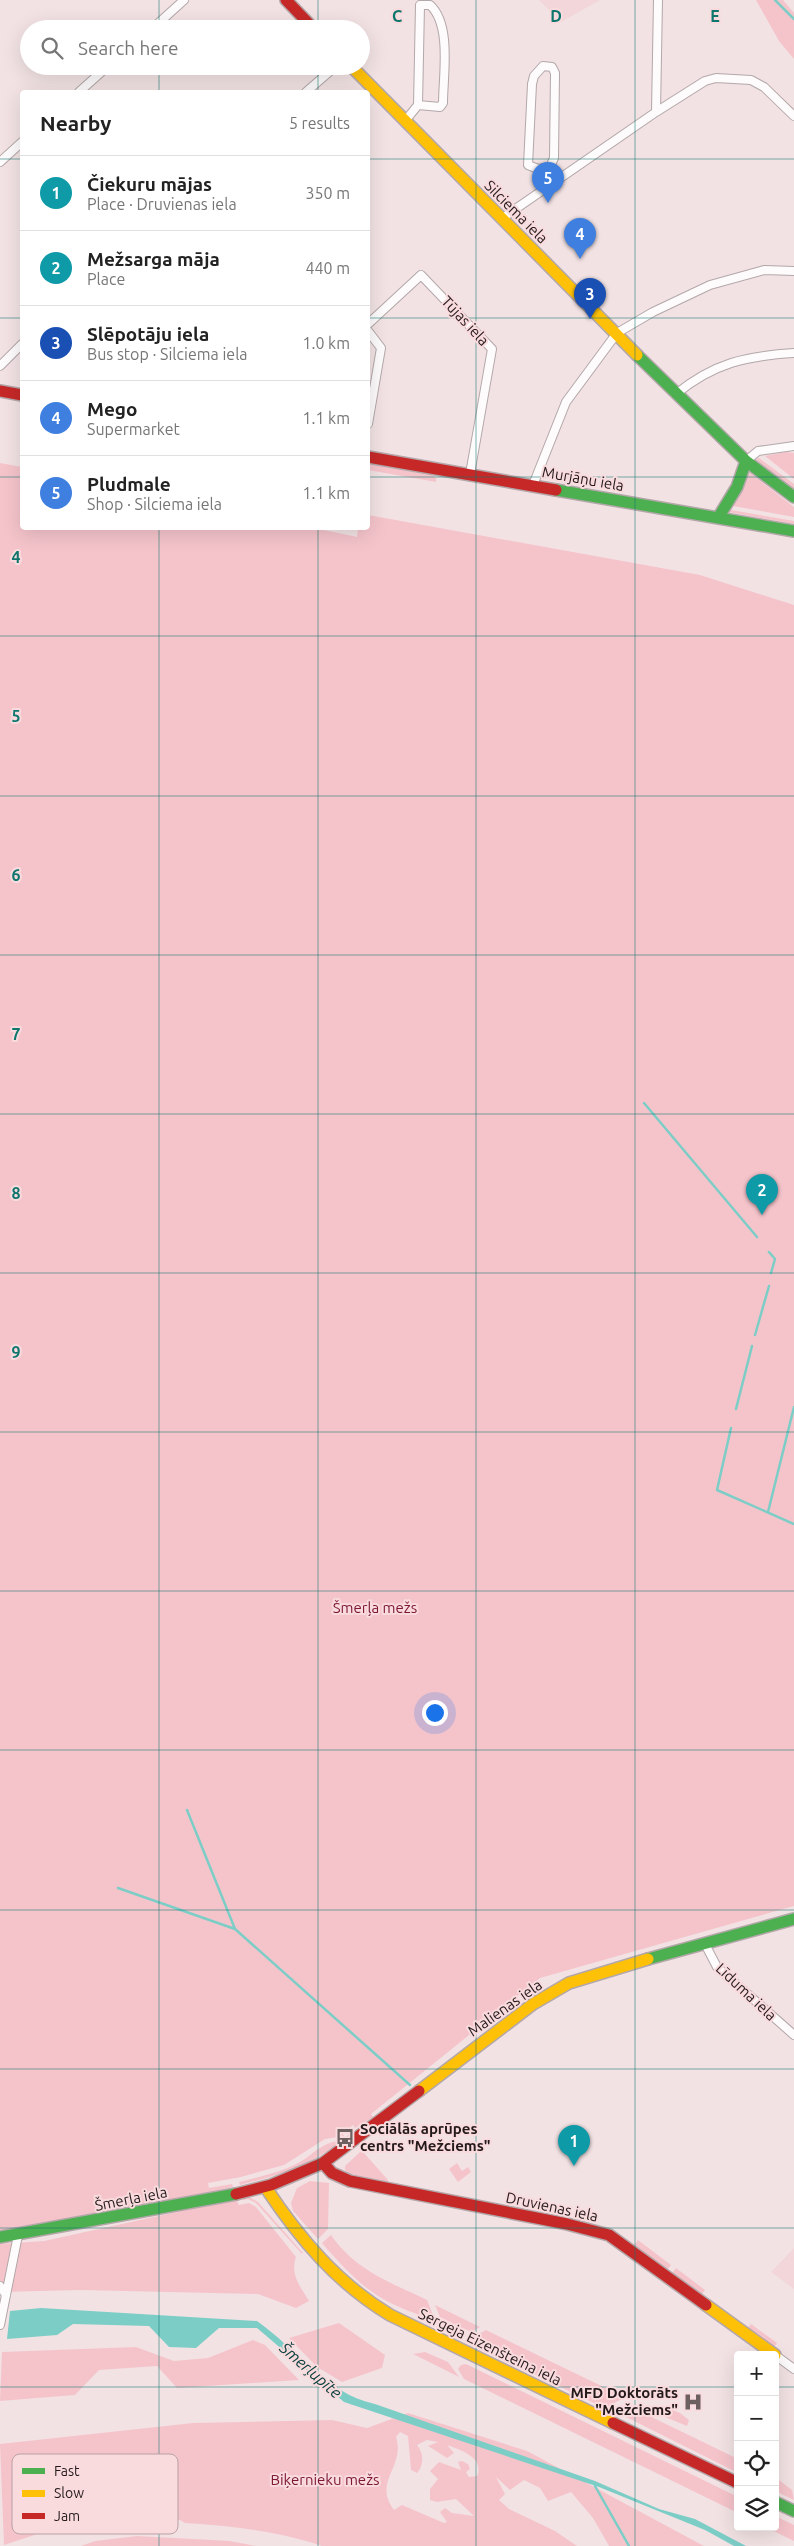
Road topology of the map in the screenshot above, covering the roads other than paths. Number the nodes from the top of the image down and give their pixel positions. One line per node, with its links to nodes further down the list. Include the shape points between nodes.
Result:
1 (184, 0): 4 (street)
2 (658, 0): 12 (street)
3 (289, 1): 5 (street)
4 (162, 20)
5 (306, 20)
6 (98, 75): 9 (street)
7 (326, 75): 10 (street)
8 (360, 75): 14 (street, Silciema iela)
9 (81, 90)
10 (308, 90)
11 (418, 105): 11 (street, via 420,5 430,5 436,10 444,33 443,103 440,107); 14 (street)
12 (656, 112): 13 (street, via 705,81 743,78 764,87); 18 (street)
13 (794, 116)
14 (405, 121): 19 (street, Silciema iela)
15 (20, 144): 16 (street)
16 (0, 162)
17 (550, 167): 17 (street, via 538,169 528,165 532,84 543,66 552,67 555,74 554,158); 18 (street)
18 (558, 179): 19 (street)
19 (501, 219): 22 (street, Silciema iela)
20 (794, 271): 22 (street, via 764,270 710,285)
21 (370, 322): 34 (street, Tūjas iela, via 421,275 489,345 492,356)
22 (617, 333): 28 (street, Silciema iela); 35 (street, via 566,402)
23 (370, 334): 30 (street, via 381,348)
24 (20, 346): 26 (street)
25 (794, 353): 28 (street, via 760,355 724,364)
26 (0, 366)
27 (0, 391): 29 (street)
28 (676, 394): 33 (street, Silciema iela)
29 (20, 395)
30 (370, 412)
31 (794, 446): 33 (street, via 758,451)
32 (370, 457): 34 (street, Murjāņu iela)
33 (746, 461): 36 (street, Silciema iela); 37 (street, via 737,487)
34 (470, 474): 35 (street, Murjāņu iela)
35 (533, 485): 37 (street, Murjāņu iela)
36 (794, 497)
37 (718, 518): 38 (street, Murjāņu iela)
38 (794, 531)
39 (794, 1919): 40 (street, Malienas iela)
40 (705, 1944): 41 (street, Līduma iela, via 717,1966); 42 (street, Malienas iela, via 594,1974 545,1996)
41 (794, 2035)
42 (323, 2163): 43 (street, Malienas iela); 49 (street, Druvienas iela, via 332,2173 350,2181 609,2235)
43 (266, 2188): 44 (street, Šmerļa iela); 52 (street, Sergeja Eizenšteina iela, via 282,2212 341,2279 390,2315)
44 (18, 2235): 45 (street, Šmerļa iela); 47 (street)
45 (0, 2237)
46 (0, 2286): 47 (street)
47 (6, 2295): 48 (street)
48 (0, 2325)
49 (769, 2351)
50 (779, 2358): 51 (street, Druvienas iela)
51 (794, 2369)
52 (734, 2481)
53 (779, 2504): 54 (street)
54 (794, 2511)

